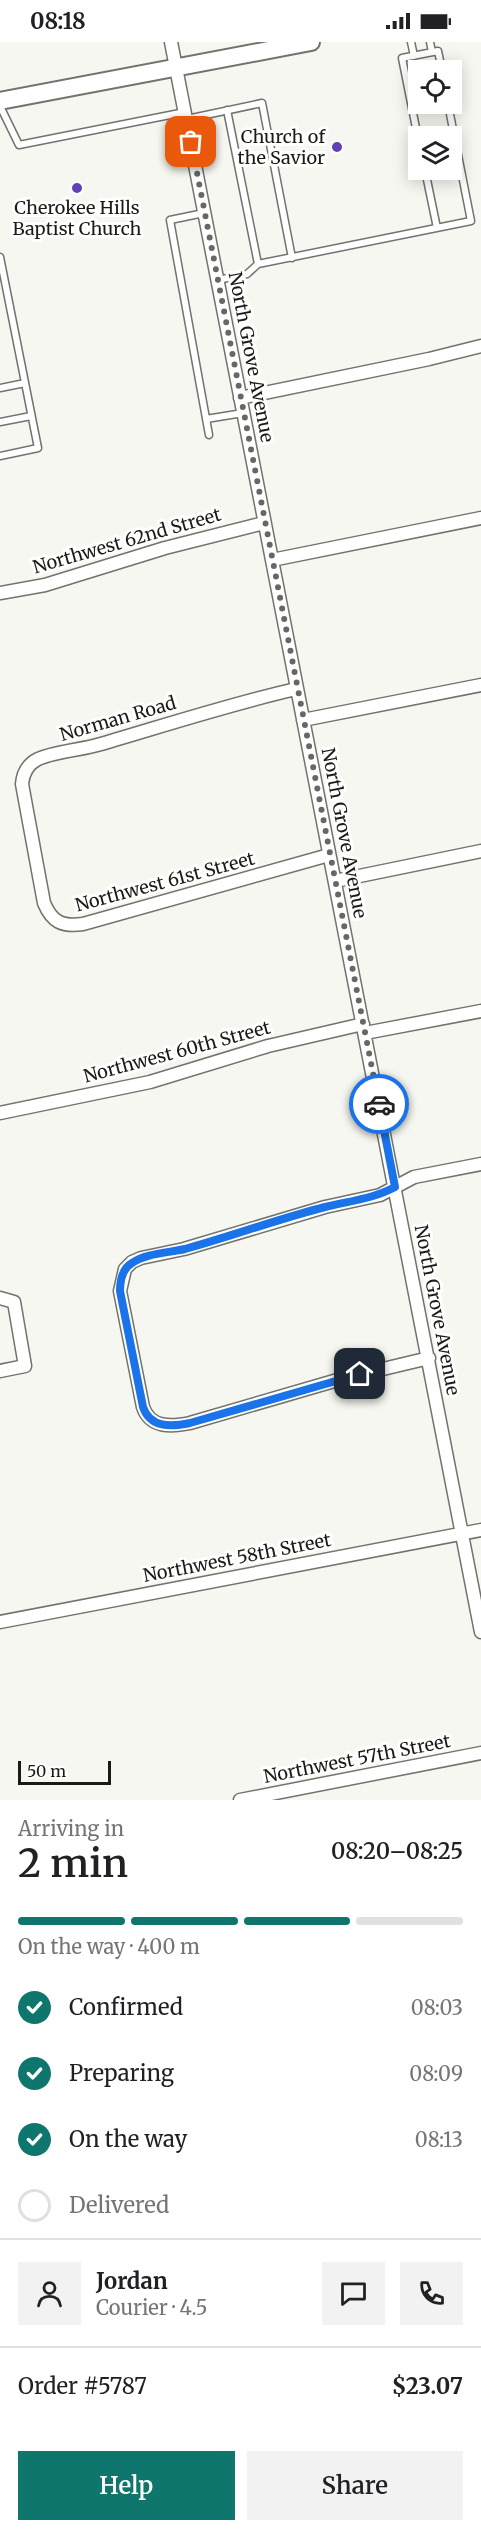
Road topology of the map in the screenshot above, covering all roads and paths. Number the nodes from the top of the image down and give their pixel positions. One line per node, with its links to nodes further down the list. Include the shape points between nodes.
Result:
1 (171, 42): 8 (street, North Grove Avenue)
2 (310, 42): 8 (main road)
3 (411, 42): 6 (lane)
4 (430, 42): 5 (lane)
5 (432, 52): 6 (lane); 7 (lane, via 438,51)
6 (414, 56): 13 (lane, via 402,58)
7 (440, 60)
8 (176, 67): 9 (main road); 12 (street, North Grove Avenue)
9 (0, 104): 12 (lane, via 19,145)
10 (227, 110): 12 (lane); 18 (lane, via 262,103); 19 (lane)
11 (450, 114): 16 (lane, via 471,221)
12 (186, 115): 15 (street, North Grove Avenue)
13 (416, 126)
14 (427, 180): 16 (lane)
15 (205, 213): 20 (street, North Grove Avenue); 27 (lane, via 170,220)
16 (436, 228): 18 (lane)
17 (0, 257): 22 (lane)
18 (292, 258): 19 (lane)
19 (258, 264): 20 (lane, via 246,274)
20 (218, 280): 24 (street, North Grove Avenue)
21 (481, 346): 24 (street)
22 (25, 383): 23 (lane); 26 (lane)
23 (0, 388)
24 (240, 398): 25 (street, North Grove Avenue)
25 (243, 413): 27 (lane); 32 (street, North Grove Avenue)
26 (31, 416): 28 (lane); 30 (lane, via 38,448)
27 (206, 419): 29 (lane)
28 (0, 422)
29 (209, 435)
30 (0, 456)
31 (481, 518): 33 (street)
32 (264, 523): 33 (street, North Grove Avenue); 34 (street, Northwest 62nd Street, via 45,585)
33 (272, 560): 36 (street, North Grove Avenue)
34 (0, 593)
35 (481, 685): 37 (street)
36 (297, 689): 37 (street, North Grove Avenue); 38 (street, Norman Road, via 38,759 22,775)
37 (303, 720): 40 (street, North Grove Avenue)
38 (33, 844): 40 (street, Northwest 61st Street, via 44,903 60,924 70,926)
39 (481, 851): 41 (street)
40 (330, 855): 41 (street, North Grove Avenue)
41 (335, 880): 43 (street, North Grove Avenue)
42 (481, 1011): 43 (street, Northwest 60th Street)
43 (364, 1028): 44 (street, Northwest 60th Street, via 268,1046 139,1085); 46 (street, North Grove Avenue)
44 (0, 1113)
45 (481, 1164): 46 (street, via 414,1177)
46 (395, 1187): 48 (street, North Grove Avenue); 48 (street, via 380,1195 132,1262 120,1279 131,1347 146,1416 167,1426)
47 (0, 1298): 49 (street, via 14,1302 25,1366)
48 (429, 1358): 51 (street, North Grove Avenue)
49 (0, 1371)
50 (481, 1530): 51 (street, Northwest 58th Street)
51 (462, 1532): 52 (street, Northwest 58th Street); 53 (street, North Grove Avenue)
52 (0, 1622)
53 (481, 1632)
54 (481, 1753): 55 (street, Northwest 57th Street)
55 (240, 1800)

